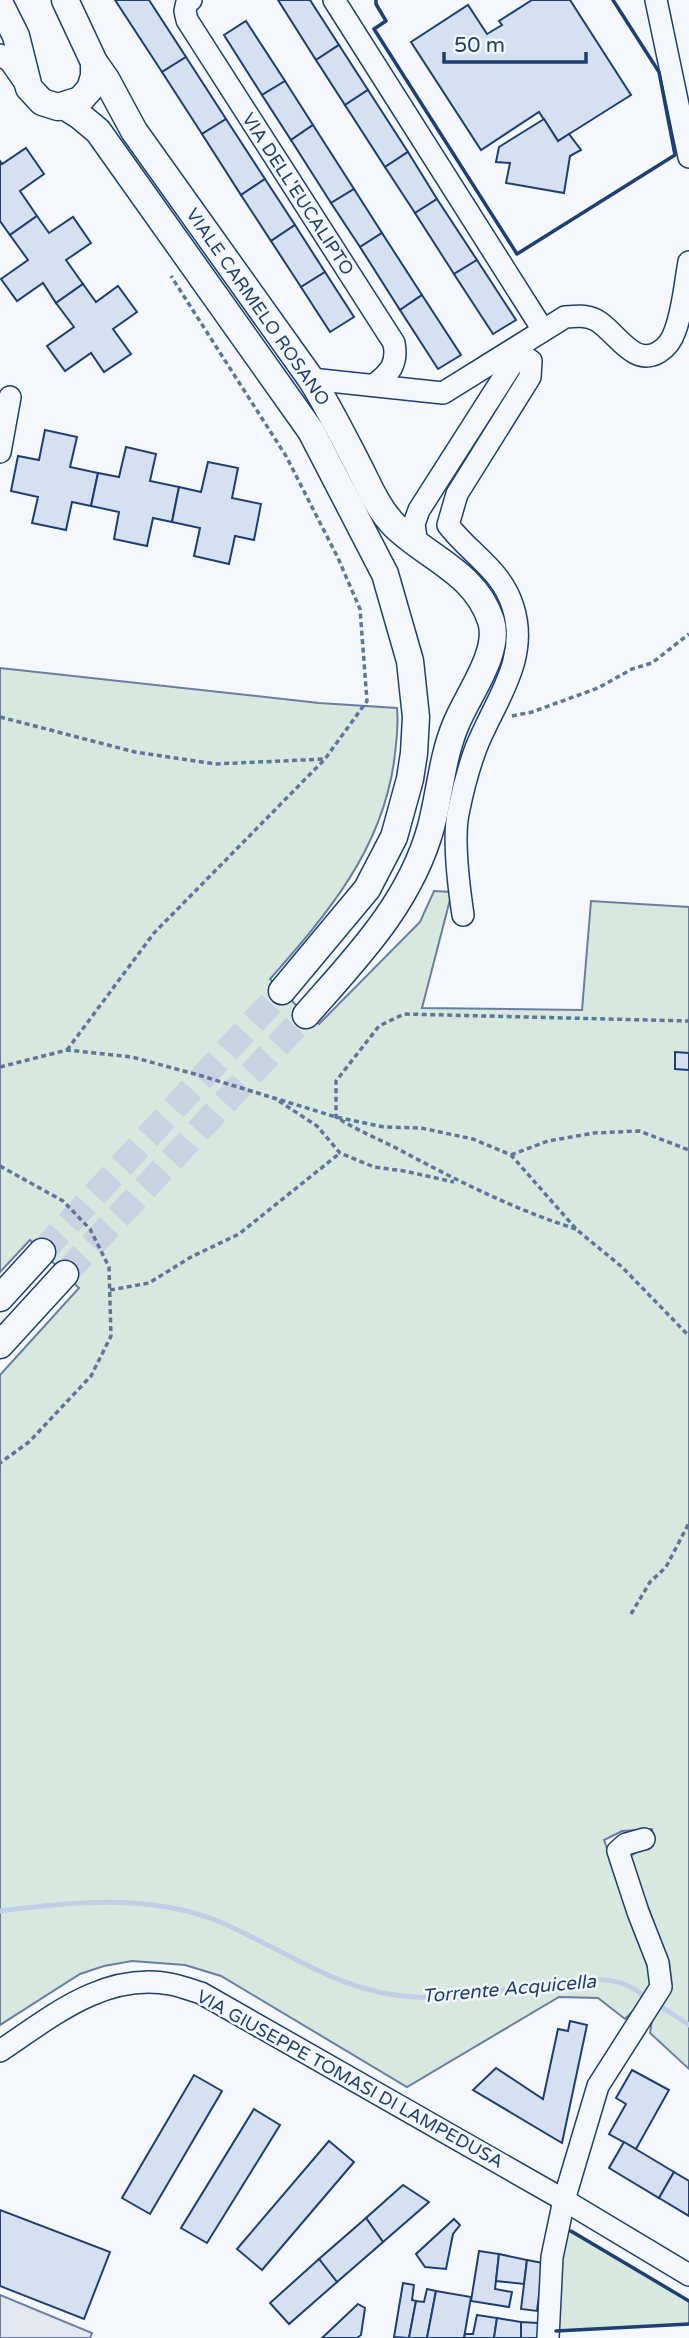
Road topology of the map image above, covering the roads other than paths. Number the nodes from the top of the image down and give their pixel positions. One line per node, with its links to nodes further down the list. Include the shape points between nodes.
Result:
1 (65, 0): 7 (main road, VIALE CARMELO ROSANO)
2 (191, 0): 14 (street, VIA DELL'EUCALIPTO, via 185,11 187,20 394,343 394,366)
3 (334, 0): 12 (street)
4 (656, 0): 10 (street)
5 (0, 4): 8 (main road, via 16,36)
6 (0, 55): 8 (street, via 10,61)
7 (94, 62): 9 (main road, via 90,89 80,100); 13 (main road, VIALE CARMELO ROSANO, via 134,131)
8 (29, 88): 9 (main road, VIALE CARMELO ROSANO, via 43,102)
9 (64, 106): 21 (main road, VIALE CARMELO ROSANO, via 98,131 311,431 384,574 410,661 414,753 394,837 367,889)
10 (689, 157)
11 (689, 262): 12 (street, via 675,330 657,354 643,356 627,348 598,321 582,315 565,317)
12 (530, 341): 15 (street); 17 (street); 20 (street, via 530,377 457,494 448,526 492,568 513,607 517,638 513,669 476,748 458,813)
13 (311, 379): 14 (street); 19 (main road, VIALE CARMELO ROSANO, via 378,506)
14 (374, 386): 15 (street)
15 (443, 393): 17 (street, via 470,394)
16 (10, 397): 18 (street)
17 (482, 410): 19 (street, via 419,510 414,524)
18 (0, 452)
19 (417, 545): 22 (main road, VIALE CARMELO ROSANO, via 451,567 475,591 491,622 492,646 451,734 431,827 409,884 380,930)
20 (463, 915)
21 (282, 991)
22 (306, 1015)
23 (42, 1252): 25 (main road)
24 (65, 1274): 26 (main road)
25 (0, 1298)
26 (0, 1345)
27 (644, 1839): 29 (street, via 618,1851 658,1963 661,1987 598,2086)
28 (0, 2051): 29 (street, VIA GIUSEPPE TOMASI DI LAMPEDUSA, via 88,1995 112,1986 168,1984 201,1993 234,2010)
29 (564, 2200): 30 (street, VIA GIUSEPPE TOMASI DI LAMPEDUSA); 31 (street, via 552,2257)
30 (689, 2275)
31 (548, 2338)

